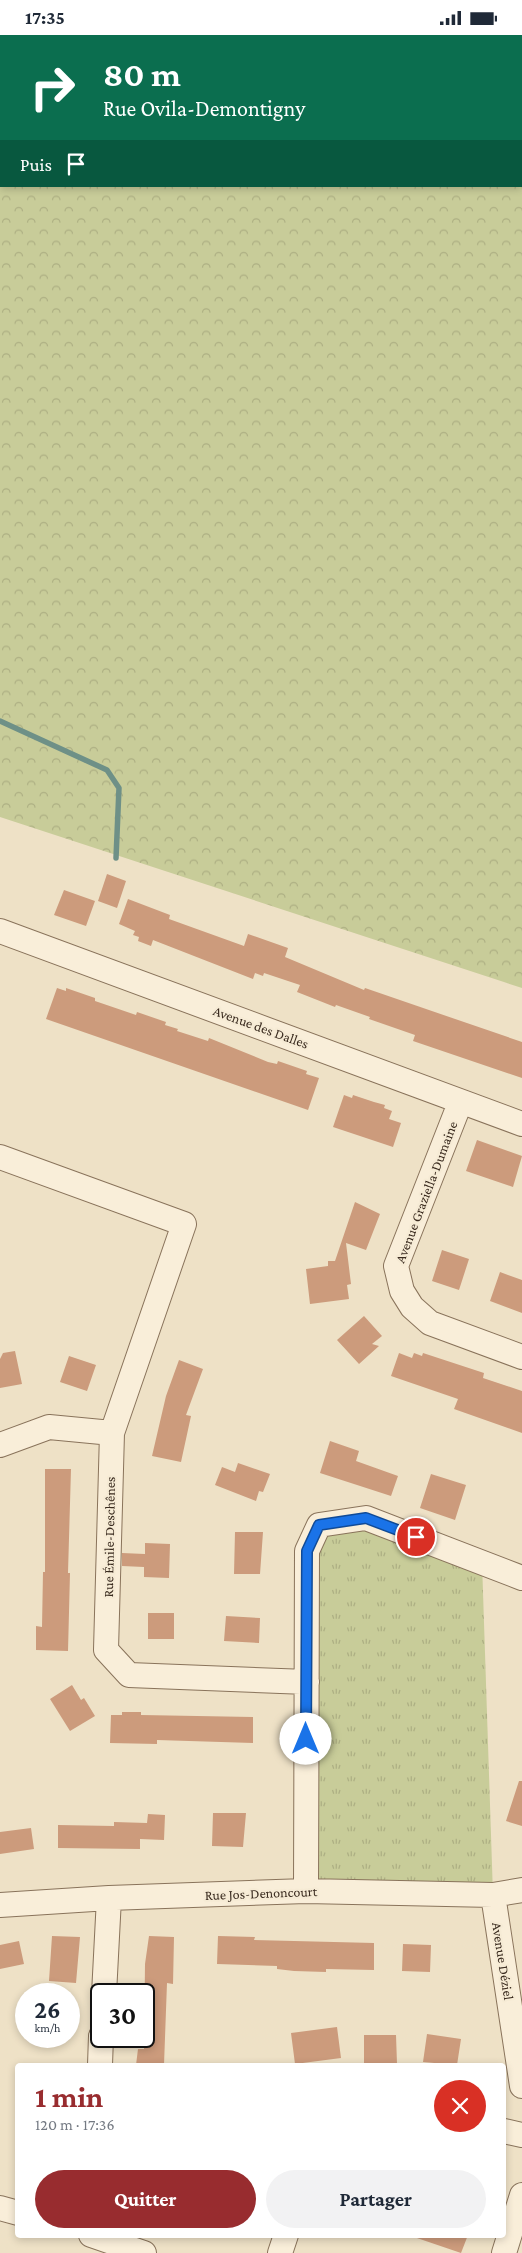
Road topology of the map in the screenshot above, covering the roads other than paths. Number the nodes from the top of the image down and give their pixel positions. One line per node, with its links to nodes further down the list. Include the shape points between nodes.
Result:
1 (0, 931): 2 (street, Avenue des Dalles)
2 (460, 1103): 3 (street, Avenue des Dalles); 5 (street, Avenue Graziella-Dumaine, via 396,1266 402,1291 412,1307 430,1323)
3 (522, 1124)
4 (0, 1157): 6 (street, Rue Émile-Deschênes, via 184,1224)
5 (522, 1357)
6 (112, 1433): 7 (street, via 49,1427); 9 (street, Rue Émile-Deschênes, via 106,1650 130,1675)
7 (0, 1445)
8 (522, 1577): 9 (street, via 366,1518 319,1525 307,1551)
9 (307, 1682): 11 (street)
10 (522, 1890): 12 (street, Rue Jos-Denoncourt)
11 (306, 1891): 12 (street, Rue Jos-Denoncourt); 13 (street, Rue Jos-Denoncourt)
12 (493, 1895): 18 (street, Avenue Déziel)
13 (109, 1898): 14 (street, Rue Jos-Denoncourt); 15 (street)
14 (0, 1905)
15 (105, 1983)
16 (101, 2048): 17 (street)
17 (100, 2063)
18 (522, 2086)
19 (506, 2131): 20 (street)
20 (522, 2135)
21 (522, 2195): 28 (street)
22 (0, 2208): 23 (street)
23 (15, 2212)
24 (100, 2238): 26 (street)
25 (285, 2238): 27 (street)
26 (144, 2253)
27 (280, 2253)
28 (504, 2253)

